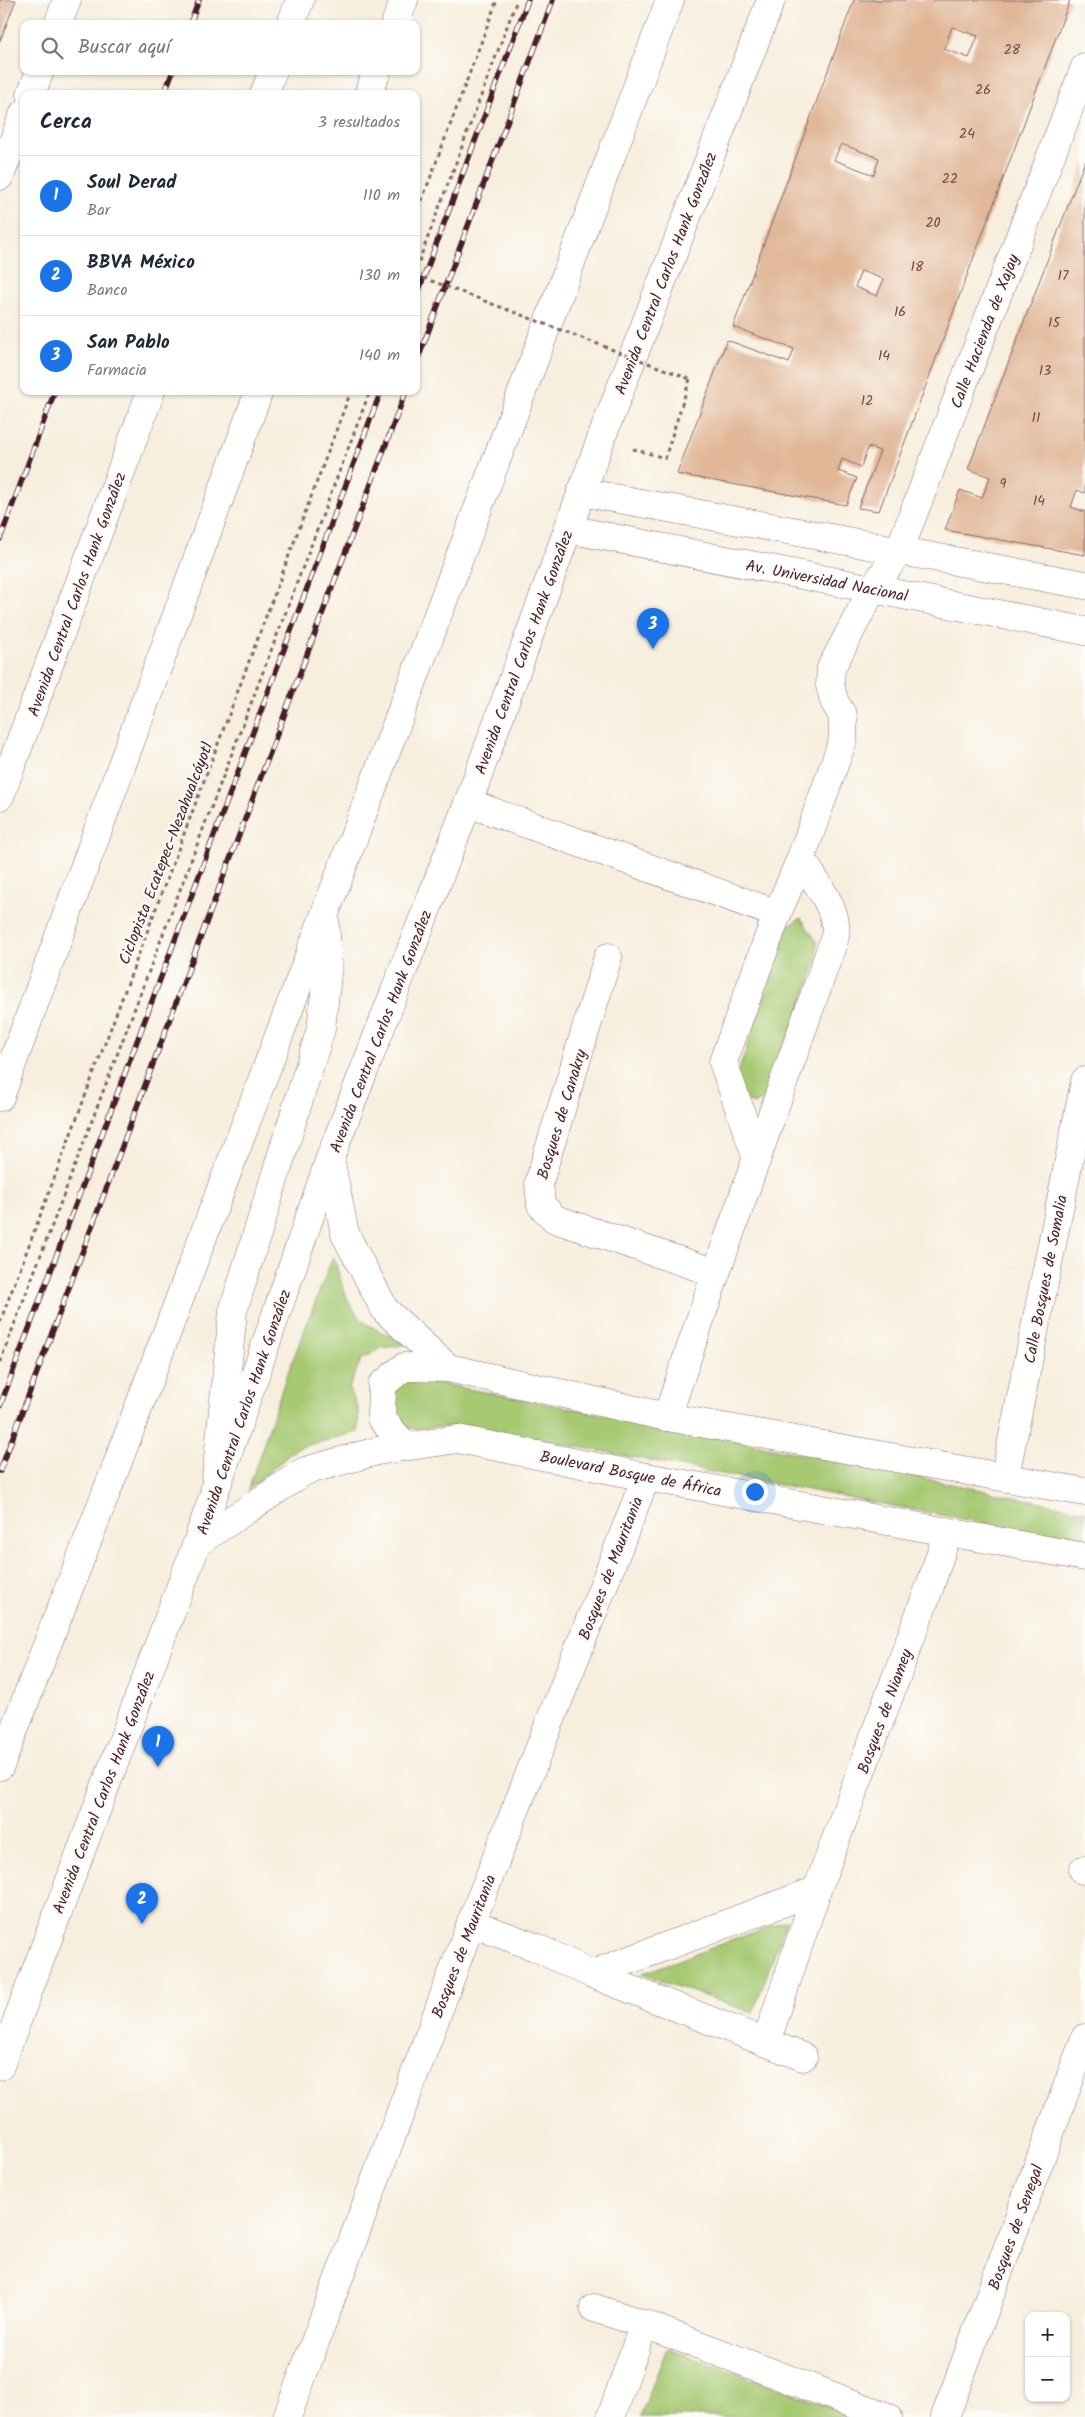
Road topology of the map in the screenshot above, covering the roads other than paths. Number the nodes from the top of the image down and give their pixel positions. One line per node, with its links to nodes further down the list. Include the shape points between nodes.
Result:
1 (66, 0): 6 (main road)
2 (300, 0): 7 (main road)
3 (404, 0): 8 (main road)
4 (670, 0): 29 (main road)
5 (771, 0): 20 (main road, Avenida Central Carlos Hank González)
6 (59, 20)
7 (292, 20)
8 (396, 20)
9 (1085, 67): 22 (main road, Calle Hacienda de Xajay)
10 (38, 75): 13 (main road)
11 (271, 75): 14 (main road)
12 (375, 75): 15 (main road)
13 (33, 90)
14 (266, 90)
15 (370, 90)
16 (20, 124): 17 (main road)
17 (0, 176)
18 (150, 395): 26 (main road, Avenida Central Carlos Hank González)
19 (258, 395): 33 (main road)
20 (581, 492): 21 (main road, Avenida Central Carlos Hank González); 22 (main road)
21 (568, 529): 24 (main road, Av. Universidad Nacional); 27 (main road, Avenida Central Carlos Hank González)
22 (899, 551): 23 (main road); 24 (main road, Calle Hacienda de Xajay)
23 (1085, 586)
24 (872, 590): 25 (main road, Av. Universidad Nacional); 28 (main road, via 831,668 830,685 842,716 843,740)
25 (1085, 631)
26 (0, 796)
27 (468, 803): 30 (main road); 34 (main road, Avenida Central Carlos Hank González)
28 (801, 858): 30 (main road); 35 (main road, via 832,912 836,928)
29 (325, 911): 42 (main road, via 328,966 321,1029 233,1311); 47 (main road)
30 (778, 914): 35 (main road, via 723,1062)
31 (608, 957): 36 (main road, Bosques de Canakry, via 539,1182 541,1205 555,1219)
32 (1085, 1081): 40 (main road, Calle Bosques de Somalia)
33 (0, 1097)
34 (330, 1158): 37 (main road, via 345,1234 385,1310); 42 (main road, Avenida Central Carlos Hank González)
35 (757, 1159): 36 (main road)
36 (716, 1273): 38 (main road)
37 (448, 1368): 38 (main road); 39 (main road, via 404,1367 382,1385 380,1418)
38 (668, 1417): 40 (main road)
39 (405, 1446): 41 (main road, Boulevard Bosque de África, via 458,1439); 45 (main road, Boulevard Bosque de África, via 305,1471)
40 (1005, 1476): 43 (main road)
41 (646, 1477): 44 (main road, Boulevard Bosque de África); 49 (main road, Bosques de Mauritania)
42 (215, 1489): 45 (main road, Avenida Central Carlos Hank González)
43 (1085, 1492)
44 (948, 1531): 46 (main road, Boulevard Bosque de África); 48 (main road, Bosques de Niamey)
45 (197, 1543): 54 (main road, Avenida Central Carlos Hank González)
46 (1085, 1557)
47 (0, 1766)
48 (817, 1890): 50 (main road); 52 (main road, Bosques de Niamey)
49 (471, 1924): 50 (main road, via 535,1947); 57 (main road, Bosques de Mauritania)
50 (592, 1974): 52 (main road)
51 (1085, 2038): 60 (main road, Bosques de Senegal)
52 (766, 2043): 53 (main road)
53 (803, 2057)
54 (0, 2066)
55 (594, 2308): 56 (main road)
56 (644, 2324): 58 (main road); 59 (main road)
57 (287, 2417)
58 (611, 2417)
59 (888, 2417)
60 (945, 2417)

